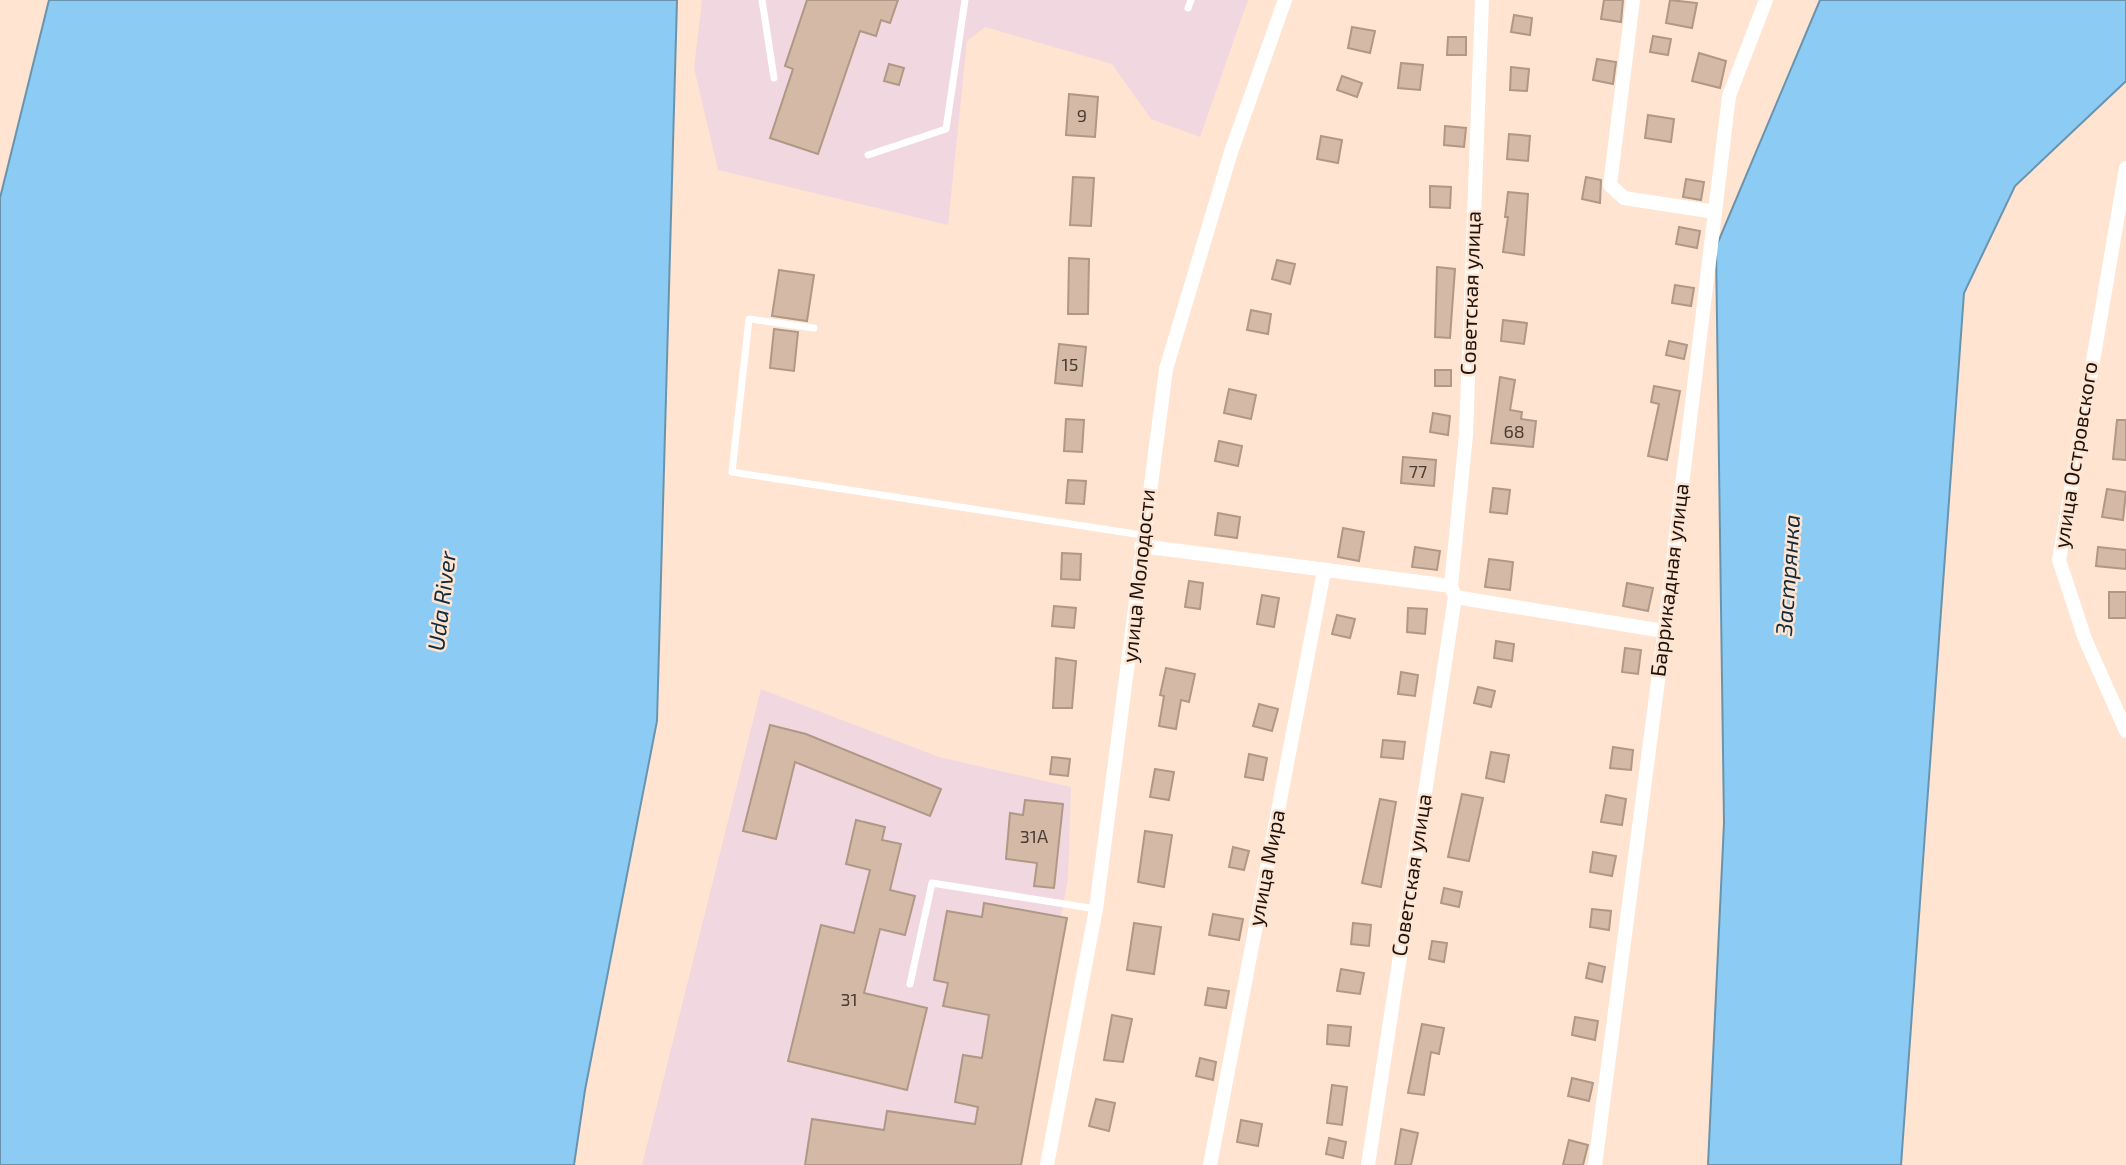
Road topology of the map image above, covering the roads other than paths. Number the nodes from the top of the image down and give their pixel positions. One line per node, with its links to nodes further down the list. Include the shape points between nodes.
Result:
1 (762, 0): 7 (lane)
2 (965, 0): 8 (lane, via 946,129)
3 (1285, 0): 12 (street, улица Молодости, via 1231,152 1166,369)
4 (1482, 0): 14 (street, Советская улица, via 1466,435)
5 (1633, 0): 10 (street, via 1610,185 1624,198)
6 (1766, 0): 10 (street, Баррикадная улица, via 1730,96)
7 (774, 78)
8 (868, 155)
9 (2126, 168): 16 (street, улица Островского, via 2059,560 2085,639)
10 (1715, 212): 15 (street, Баррикадная улица)
11 (814, 328): 12 (lane, via 749,319 732,472)
12 (1141, 540): 13 (street); 17 (street, улица Молодости, via 1130,661)
13 (1324, 572): 14 (street); 20 (street, улица Мира)
14 (1453, 591): 15 (street); 21 (street, Советская улица)
15 (1664, 631): 22 (street, Баррикадная улица)
16 (2126, 731)
17 (1096, 909): 18 (lane, via 932,883); 19 (street, улица Молодости)
18 (910, 984)
19 (1047, 1165)
20 (1210, 1165)
21 (1368, 1165)
22 (1595, 1165)

